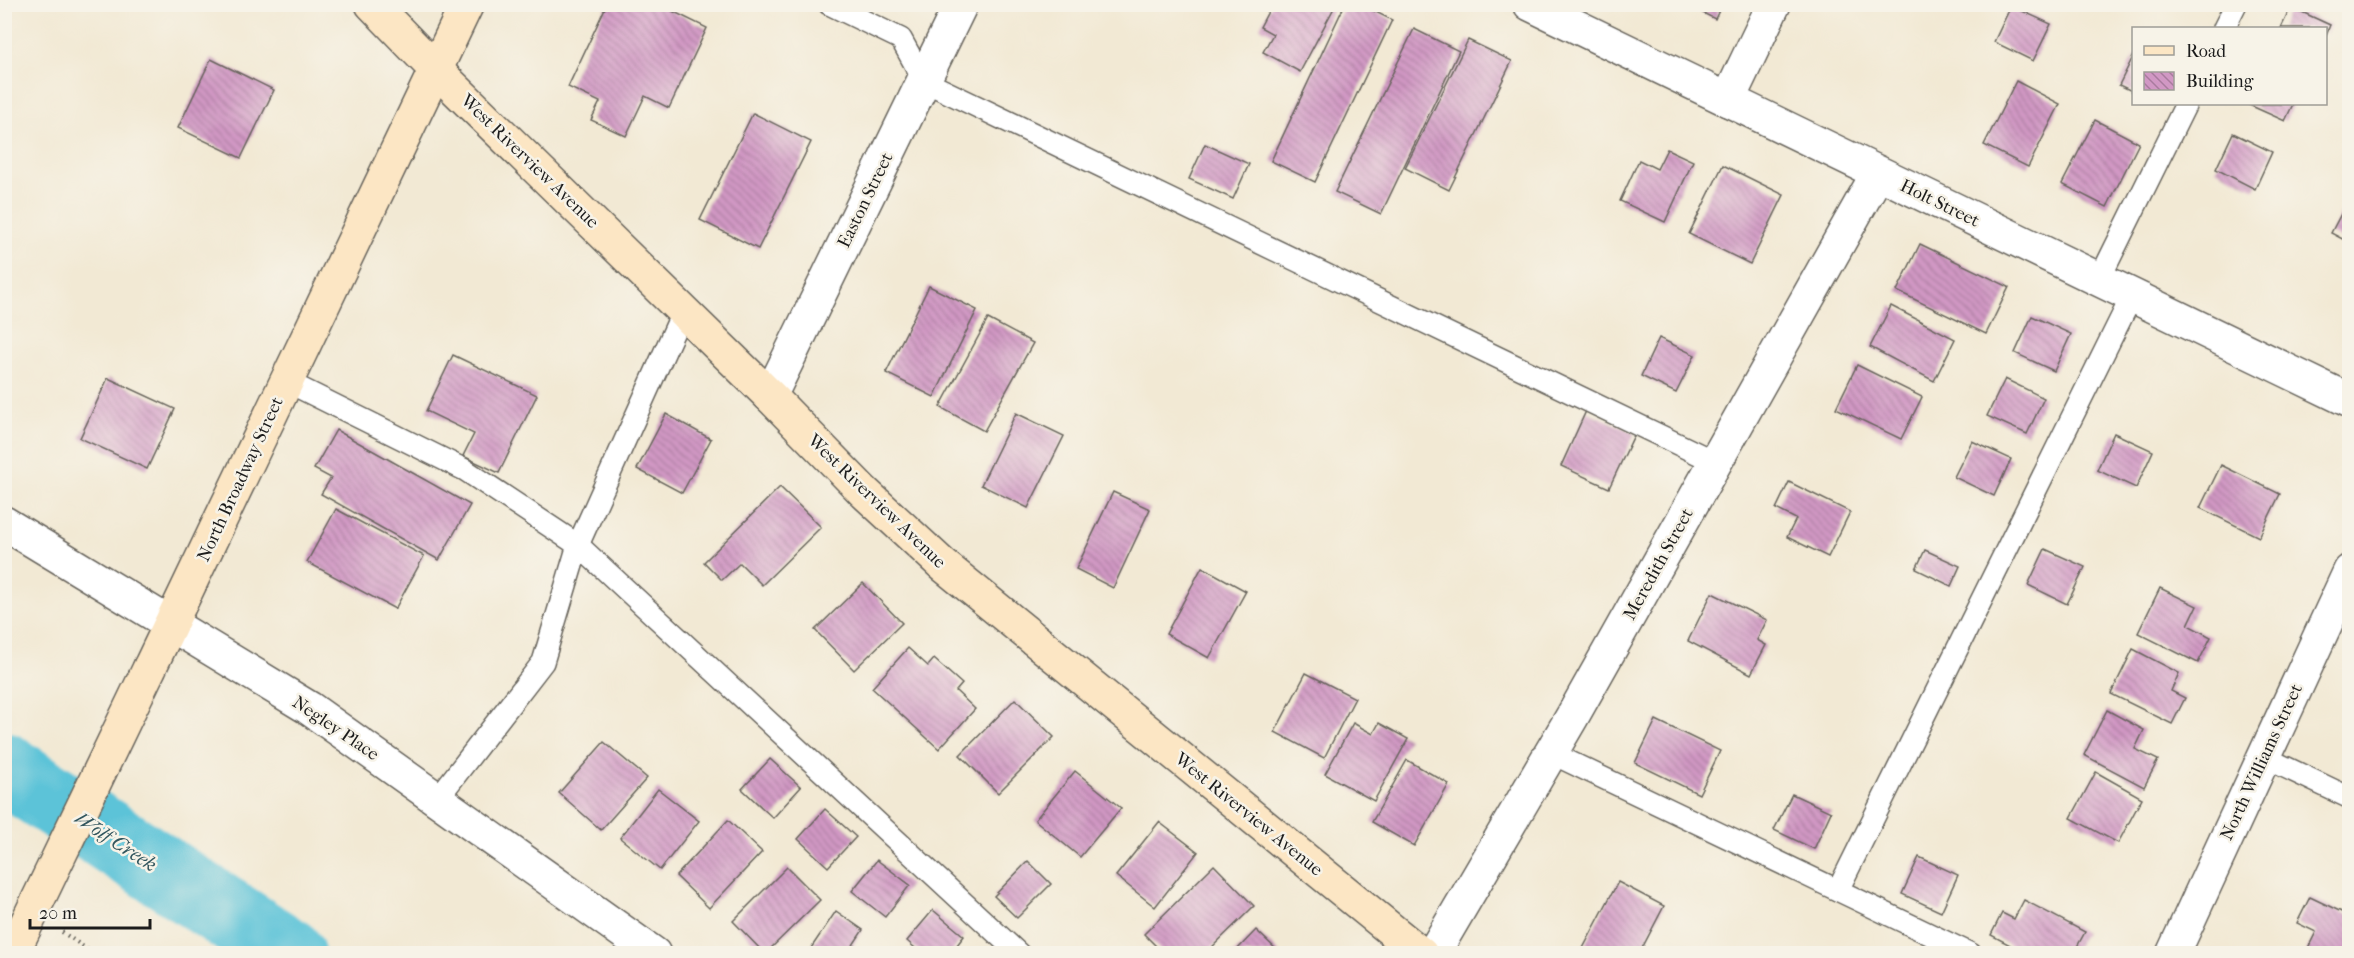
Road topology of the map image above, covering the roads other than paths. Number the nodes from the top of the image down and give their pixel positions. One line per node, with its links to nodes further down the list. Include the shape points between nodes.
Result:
1 (372, 4): 9 (street, West Riverview Avenue)
2 (467, 4): 9 (street, North Broadway Street)
3 (829, 4): 10 (lane, via 901,39)
4 (961, 4): 10 (street, Easton Street)
5 (1530, 4): 11 (street, Holt Street)
6 (1774, 4): 11 (street)
7 (2235, 4): 8 (lane)
8 (2224, 27)
9 (435, 69): 16 (street, West Riverview Avenue); 17 (street, North Broadway Street)
10 (924, 81): 18 (street, Easton Street); 20 (lane)
11 (1728, 100): 13 (street, Holt Street)
12 (2186, 105): 14 (lane)
13 (1878, 173): 14 (street, Holt Street); 20 (street, Meredith Street)
14 (2099, 280): 15 (street, Holt Street)
15 (2132, 296): 19 (street, Holt Street); 29 (lane)
16 (683, 311): 18 (street, West Riverview Avenue); 22 (lane)
17 (286, 381): 22 (lane, via 465,470); 24 (street, North Broadway Street)
18 (770, 396): 30 (street, West Riverview Avenue, via 943,565)
19 (2349, 401)
20 (1715, 462): 25 (street, Meredith Street)
21 (4, 523): 24 (street, Negley Place)
22 (578, 545): 27 (lane, via 543,662); 33 (lane)
23 (2349, 571): 26 (street, North Williams Street)
24 (171, 624): 27 (street, Negley Place, via 309,708); 31 (street, North Broadway Street, bridge)
25 (1551, 753): 29 (lane); 34 (street, Meredith Street)
26 (2264, 757): 28 (lane); 36 (street, North Williams Street)
27 (438, 798): 32 (street, Negley Place)
28 (2349, 798)
29 (1838, 890): 35 (lane)
30 (1402, 948)
31 (12, 954)
32 (654, 954)
33 (1019, 954)
34 (1433, 954)
35 (1971, 954)
36 (2173, 954)

